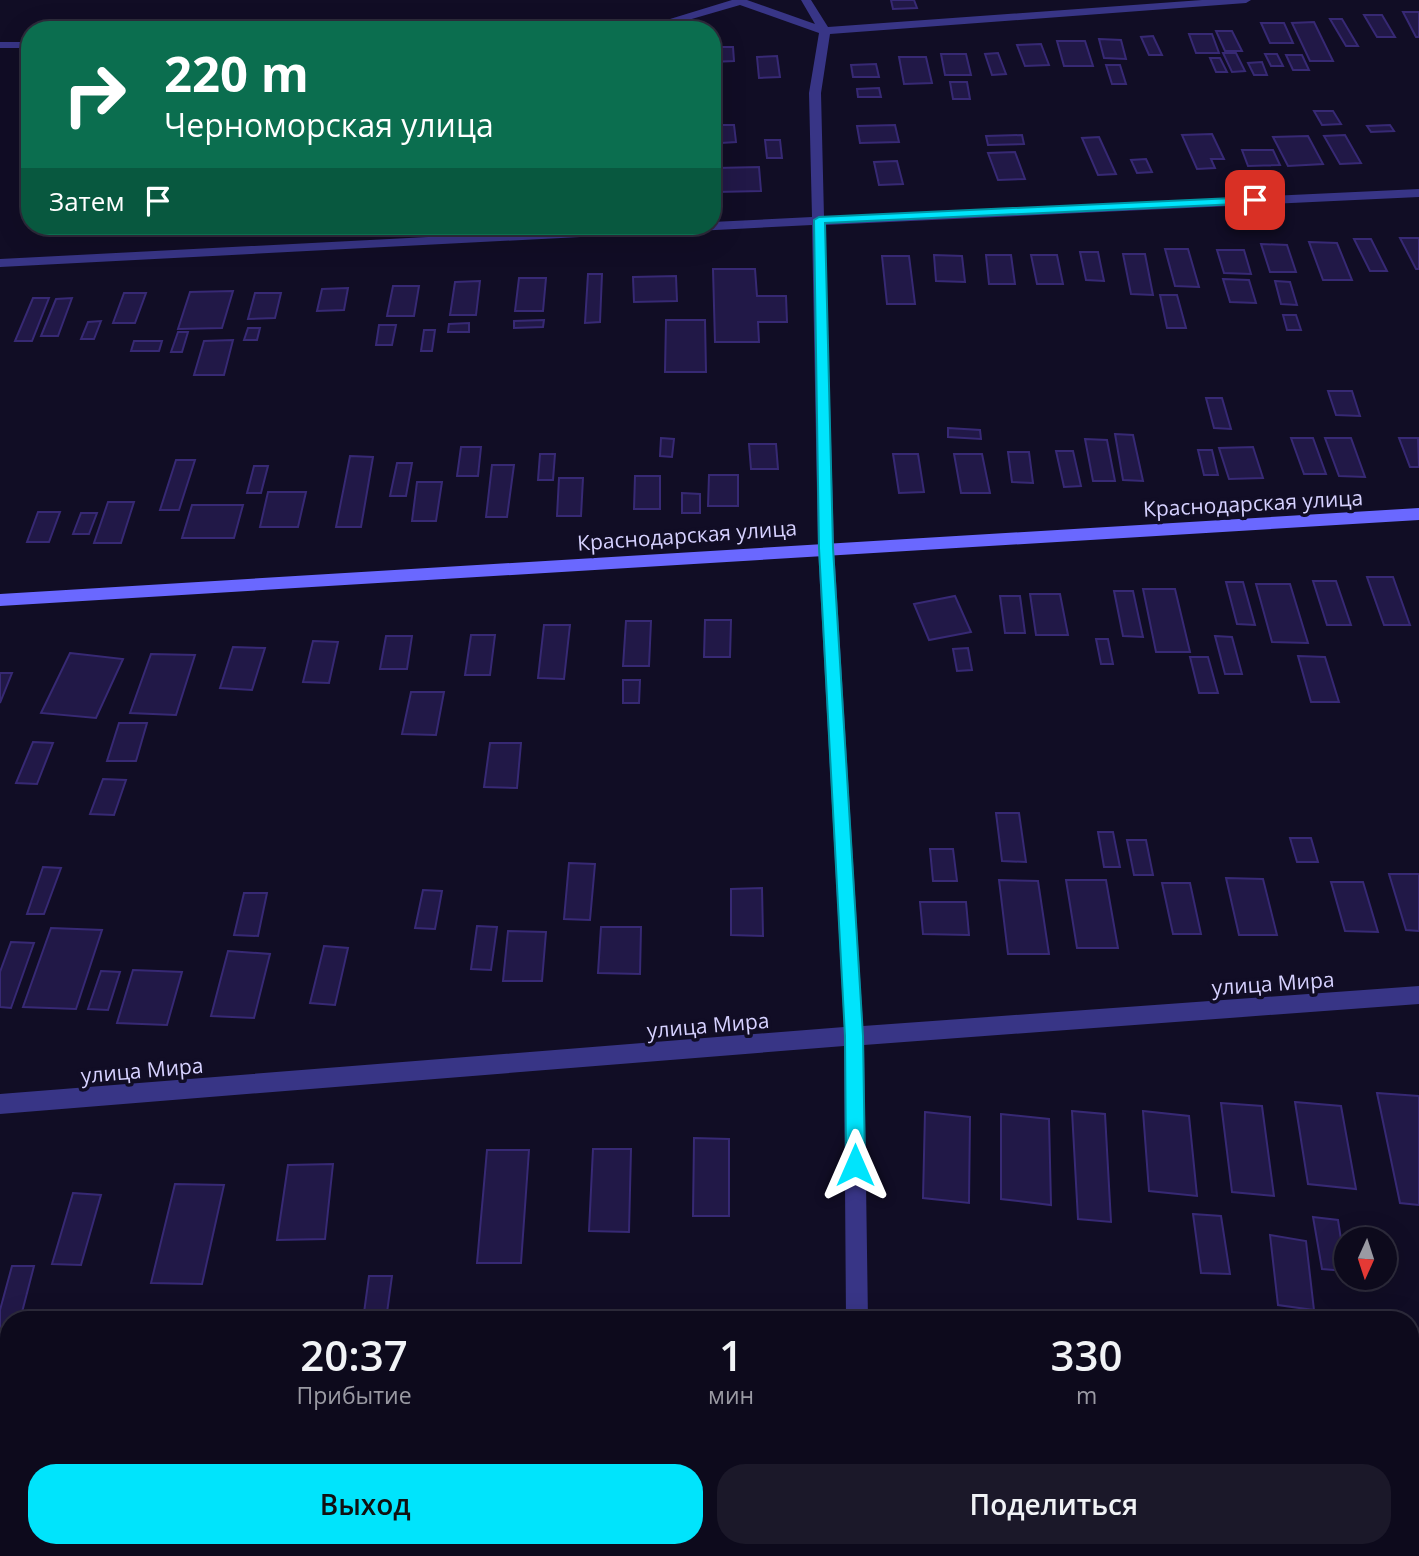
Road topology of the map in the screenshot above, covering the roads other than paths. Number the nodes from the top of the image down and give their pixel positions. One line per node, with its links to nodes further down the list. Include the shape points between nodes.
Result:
1 (806, 0): 5 (street)
2 (1246, 0): 5 (street)
3 (739, 1): 4 (street); 5 (street)
4 (674, 21)
5 (825, 31): 9 (street, via 815,93)
6 (21, 45): 7 (street)
7 (0, 46)
8 (1419, 193): 9 (street)
9 (819, 220): 10 (street); 14 (street)
10 (721, 225)
11 (538, 235): 12 (street)
12 (0, 263)
13 (1419, 514): 14 (street, Краснодарская улица)
14 (826, 548): 15 (street, Краснодарская улица); 17 (street)
15 (0, 600)
16 (1419, 995): 17 (street, улица Мира)
17 (854, 1036): 18 (street, улица Мира); 19 (street)
18 (0, 1104)
19 (857, 1311)

